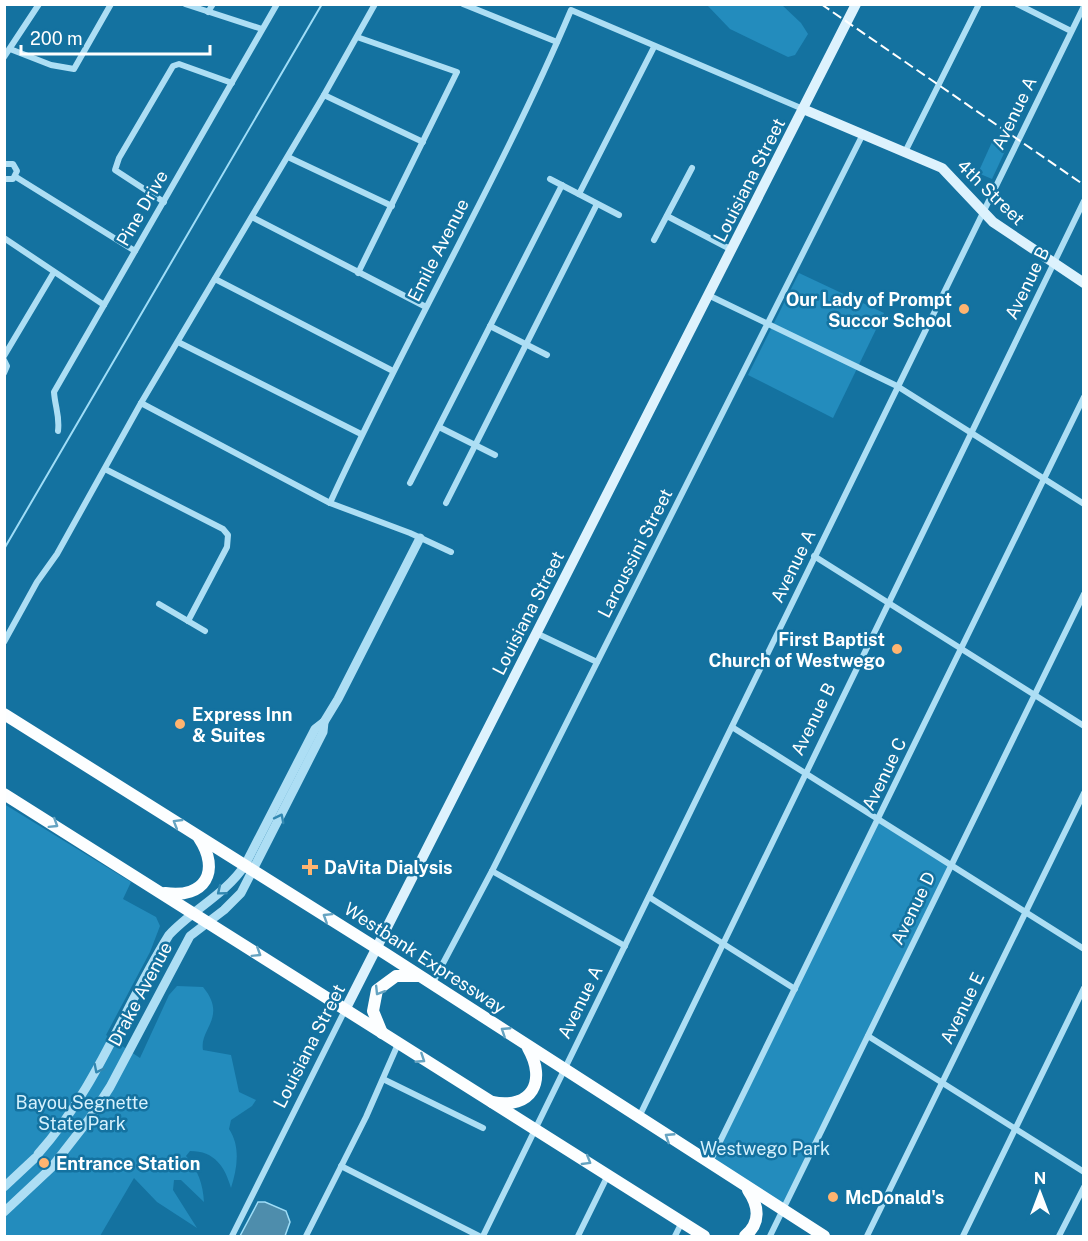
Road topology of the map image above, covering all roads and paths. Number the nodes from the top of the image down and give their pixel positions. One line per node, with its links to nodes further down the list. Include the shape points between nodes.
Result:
1 (39, 4): 18 (street)
2 (111, 4): 18 (street, via 74,69 51,65)
3 (185, 4): 12 (street)
4 (213, 4): 12 (street)
5 (277, 4): 13 (street, Pine Drive)
6 (375, 4): 15 (street)
7 (463, 4): 16 (street)
8 (856, 4): 22 (main road, Louisiana Street)
9 (978, 4): 25 (street)
10 (1017, 4): 14 (street)
11 (1083, 6): 14 (street, Avenue A)
12 (208, 12): 13 (street)
13 (262, 29): 20 (street, Pine Drive)
14 (1071, 31): 38 (street, Avenue A)
15 (357, 37): 21 (street); 24 (street, via 457,72)
16 (557, 42): 17 (street, Emile Avenue, via 571,10); 53 (street, Emile Avenue, via 504,156)
17 (654, 47): 22 (street); 33 (street)
18 (10, 49): 19 (street)
19 (4, 57)
20 (232, 83): 34 (street, Pine Drive); 34 (street, via 179,64 172,66 115,170)
21 (324, 96): 24 (street); 26 (street)
22 (804, 109): 23 (main road, 4th Street); 44 (main road, Louisiana Street)
23 (863, 134): 25 (main road, 4th Street); 54 (street, Laroussini Street)
24 (423, 142): 37 (street)
25 (905, 152): 38 (main road, 4th Street, via 951,175)
26 (288, 157): 37 (street); 41 (street)
27 (4, 164): 29 (street, via 15,166)
28 (692, 168): 40 (street)
29 (15, 177): 30 (street); 45 (street)
30 (4, 179)
31 (550, 179): 32 (street)
32 (562, 185): 33 (street); 55 (street)
33 (579, 194): 35 (street)
34 (164, 201): 45 (street, Pine Drive)
35 (597, 204): 39 (street); 57 (street)
36 (1083, 205): 46 (street, Avenue B)
37 (392, 206): 48 (street)
38 (983, 212): 46 (main road, 4th Street); 62 (street, Avenue A)
39 (619, 215)
40 (667, 216): 42 (street); 44 (street)
41 (252, 217): 48 (street); 49 (street)
42 (654, 240)
43 (6, 242): 47 (street)
44 (732, 250): 51 (main road, Louisiana Street)
45 (135, 251): 52 (street, Pine Drive)
46 (1053, 263): 50 (main road, 4th Street); 67 (street, Avenue B)
47 (54, 272): 52 (street); 59 (street)
48 (358, 273): 53 (street)
49 (215, 279): 56 (street); 60 (street)
50 (1083, 283)
51 (708, 295): 54 (street); 85 (main road, Louisiana Street)
52 (104, 305): 66 (street, Pine Drive, via 54,392 60,413)
53 (426, 307): 60 (street, Emile Avenue)
54 (766, 324): 62 (street); 88 (street, Laroussini Street)
55 (490, 326): 57 (street); 65 (street)
56 (178, 342): 64 (street); 68 (street)
57 (526, 344): 58 (street); 69 (street)
58 (547, 355)
59 (4, 358): 61 (street)
60 (393, 371): 68 (street, Emile Avenue)
61 (4, 373)
62 (897, 386): 67 (street); 79 (street, Avenue A)
63 (1083, 397): 72 (street, Avenue C)
64 (141, 403): 71 (street); 74 (street)
65 (439, 427): 69 (street); 73 (street)
66 (58, 431)
67 (970, 431): 72 (street); 81 (street, Avenue B)
68 (361, 434): 74 (street, Emile Avenue)
69 (475, 445): 70 (street); 75 (street)
70 (495, 455)
71 (105, 469): 83 (street, via 228,535 227,547); 86 (street)
72 (1044, 478): 76 (street); 87 (street, Avenue C)
73 (410, 483)
74 (330, 503): 77 (street)
75 (446, 503)
76 (1083, 504)
77 (420, 538): 78 (street); 99 (street, Drake Avenue, via 324,722 323,732)
78 (451, 552)
79 (814, 556): 81 (street); 92 (street, Avenue A)
80 (1083, 594): 89 (street, Avenue D)
81 (888, 602): 87 (street); 93 (street, Avenue B)
82 (159, 604): 83 (street)
83 (188, 621): 84 (street)
84 (206, 631)
85 (536, 633): 88 (street); 108 (main road, Louisiana Street)
86 (4, 642)
87 (961, 649): 89 (street); 96 (street, Avenue C)
88 (597, 662): 100 (street, Laroussini Street)
89 (1034, 695): 91 (street); 98 (street, Avenue D)
90 (4, 714): 97 (highway, Westbank Expressway, one-way to 90)
91 (1083, 726)
92 (732, 727): 93 (street); 102 (street, Avenue A)
93 (804, 772): 96 (street); 106 (street, Avenue B)
94 (1083, 793): 103 (street, Avenue E)
95 (4, 794): 101 (highway, one-way to 101)
96 (878, 819): 98 (street); 113 (street, Avenue C)
97 (197, 834): 99 (highway, Westbank Expressway); 101 (highway, via 208,852 208,876 187,893)
98 (951, 865): 103 (street); 116 (street, Avenue D)
99 (249, 868): 104 (street, Drake Avenue, one-way to 104); 105 (street, Drake Avenue, via 232,903); 108 (highway, Westbank Expressway, one-way to 99)
100 (492, 871): 107 (street); 111 (street, Laroussini Street)
101 (161, 893): 104 (highway)
102 (649, 897): 106 (street); 107 (street, Avenue A)
103 (1025, 912): 109 (street); 121 (street, Avenue E)
104 (192, 913): 105 (highway); 132 (street, Drake Avenue, one-way to 132, via 169,935 75,1108 37,1156)
105 (207, 922): 114 (highway, one-way to 114); 134 (street, Drake Avenue, via 183,947 90,1118 51,1168)
106 (723, 944): 113 (street); 123 (street, Avenue B)
107 (625, 946): 119 (street, Avenue A)
108 (376, 948): 110 (highway, Westbank Expressway); 114 (main road, Louisiana Street)
109 (1083, 949)
110 (421, 976): 111 (highway, Westbank Expressway); 115 (highway, one-way to 115, via 396,976 377,990 373,1011)
111 (432, 984): 118 (highway, Westbank Expressway, one-way to 111)
112 (1083, 988): 125 (street)
113 (795, 989): 127 (street, Avenue C)
114 (345, 1010): 115 (highway); 137 (street, Louisiana Street)
115 (384, 1035): 117 (highway)
116 (868, 1036): 121 (street); 135 (street, Avenue D)
117 (398, 1044): 120 (street); 122 (highway, one-way to 122)
118 (527, 1045): 119 (highway, Westbank Expressway); 122 (highway, via 538,1074 532,1089 512,1103)
119 (564, 1069): 123 (highway, Westbank Expressway); 126 (street, Avenue A)
120 (383, 1079): 124 (street); 128 (street)
121 (942, 1082): 125 (street); 146 (street, Avenue E)
122 (488, 1101): 126 (highway)
123 (639, 1117): 127 (highway, Westbank Expressway, one-way to 123)
124 (483, 1128)
125 (1016, 1129): 129 (street); 147 (street)
126 (534, 1130): 130 (highway, one-way to 130); 139 (street, Avenue A)
127 (710, 1163): 131 (highway, Westbank Expressway)
128 (341, 1166): 138 (street); 139 (street)
129 (1083, 1172)
130 (608, 1174): 136 (highway); 140 (street)
131 (746, 1186): 135 (highway, Westbank Expressway); 143 (highway, via 757,1216 753,1229)
132 (4, 1187)
133 (1083, 1187): 148 (street)
134 (4, 1212)
135 (782, 1212): 144 (street, Avenue D); 145 (highway, Westbank Expressway)
136 (682, 1222): 141 (street); 142 (highway)
137 (232, 1236)
138 (306, 1236)
139 (481, 1236)
140 (578, 1236)
141 (675, 1236)
142 (704, 1236)
143 (745, 1236)
144 (770, 1236)
145 (824, 1236)
146 (867, 1236)
147 (963, 1236)
148 (1059, 1236)

